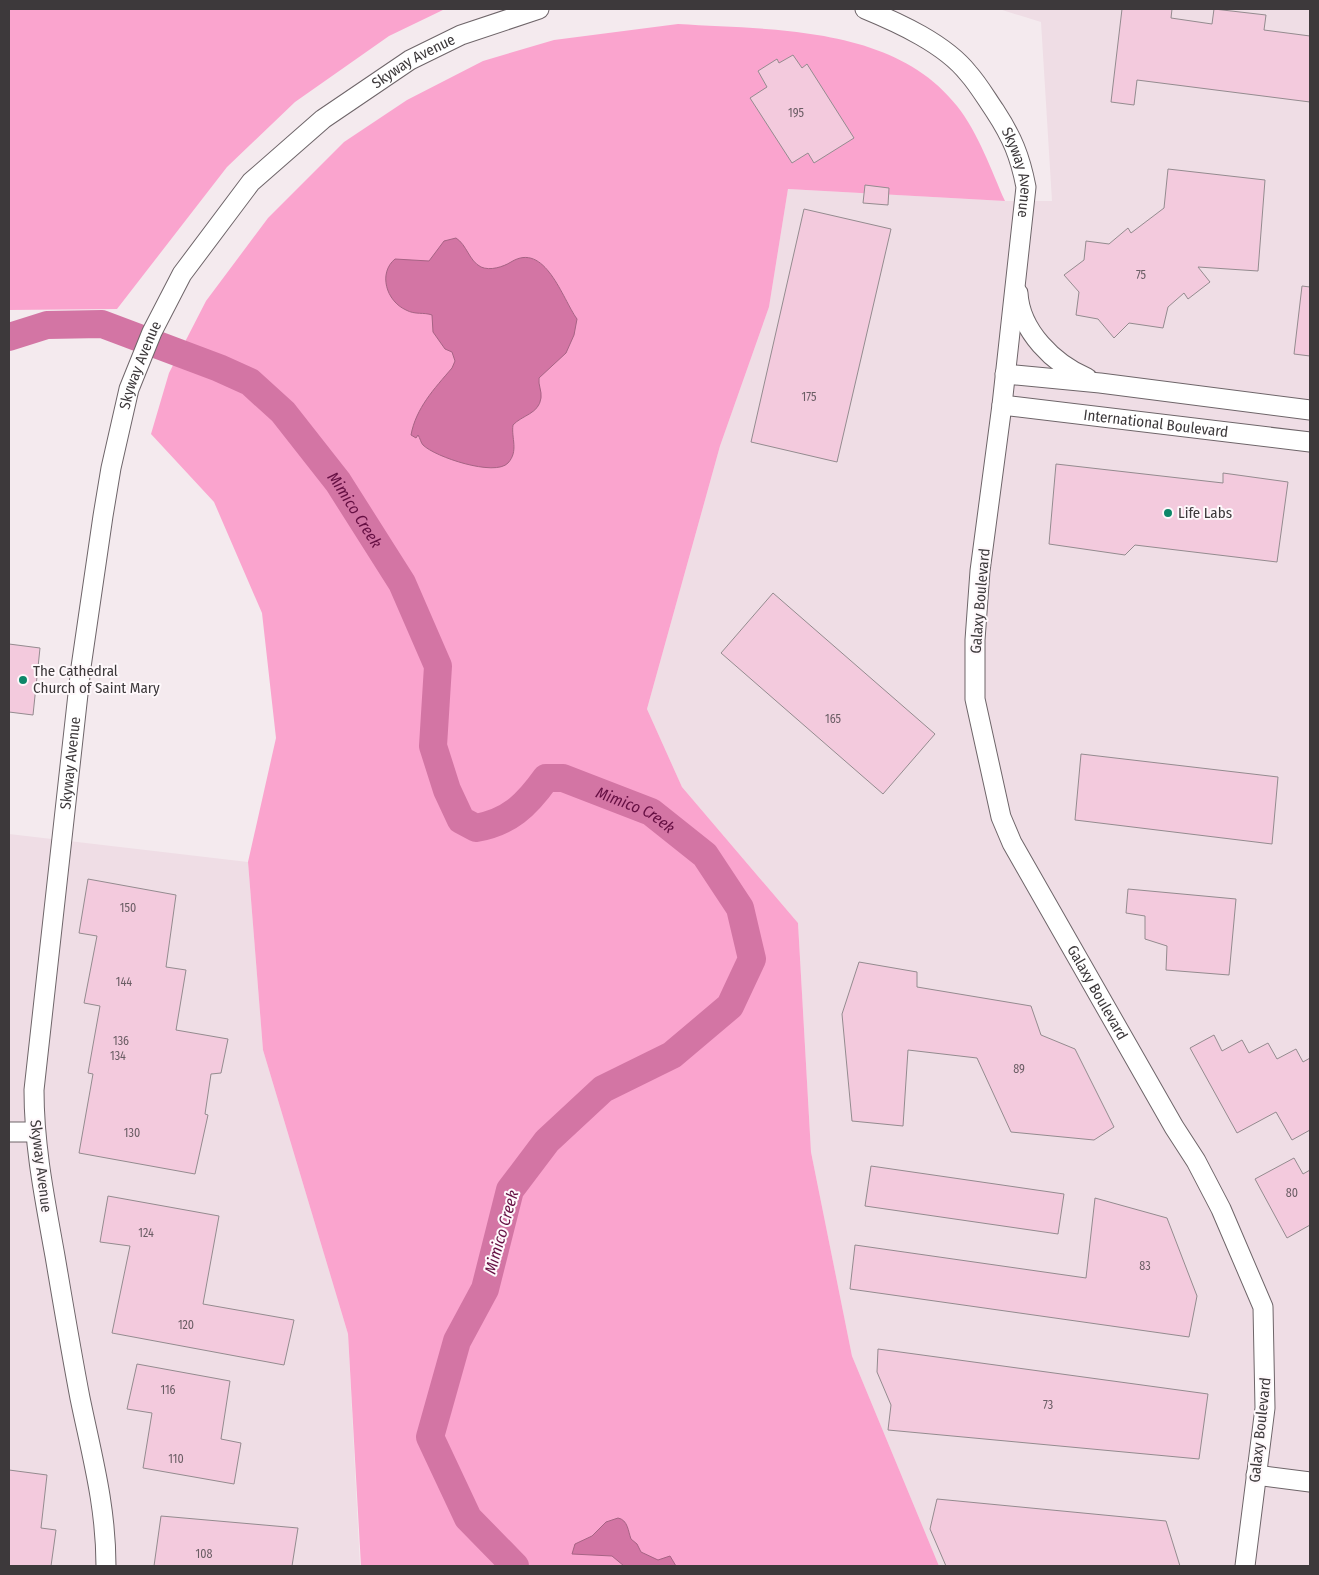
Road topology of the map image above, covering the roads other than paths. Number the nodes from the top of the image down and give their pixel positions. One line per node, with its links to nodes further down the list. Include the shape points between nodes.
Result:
1 (539, 9): 10 (street, Skyway Avenue, via 461,35 410,60 323,119 251,182 182,274 145,346 129,389 111,468 81,667 34,1090)
2 (866, 9): 3 (street, Skyway Avenue, via 935,45 968,72 1009,133 1021,160 1026,187)
3 (1016, 275): 4 (street, Skyway Avenue); 5 (street, via 1018,304 1035,337 1050,356 1074,373)
4 (1006, 374): 5 (street); 6 (street, Skyway Avenue)
5 (1100, 383): 7 (street)
6 (1002, 405): 8 (street, International Boulevard); 11 (street, Galaxy Boulevard, via 980,571 975,640 975,699 986,758 1001,817 1012,843 1196,1161 1221,1209 1263,1307 1265,1408)
7 (1310, 410)
8 (1310, 442)
9 (9, 1132): 10 (street)
10 (34, 1132): 13 (street, Skyway Avenue, via 71,1349 97,1469 106,1535)
11 (1256, 1475): 12 (street); 14 (street, Galaxy Boulevard)
12 (1310, 1482)
13 (106, 1566)
14 (1245, 1566)

